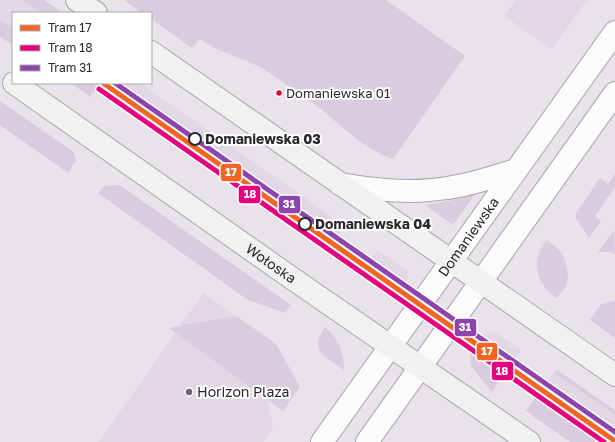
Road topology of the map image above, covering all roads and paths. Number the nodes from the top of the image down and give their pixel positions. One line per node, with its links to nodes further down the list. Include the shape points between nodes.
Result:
1 (77, 0): 2 (main road)
2 (95, 12)
3 (615, 32): 9 (street, Domaniewska)
4 (152, 53): 10 (main road)
5 (0, 73): 6 (main road, Wołoska)
6 (12, 82)
7 (14, 84): 13 (main road, Wołoska)
8 (615, 93): 12 (street)
9 (516, 170): 10 (street, via 468,184 425,191 386,191); 11 (street, Domaniewska)
10 (340, 184): 11 (main road)
11 (451, 261): 12 (main road); 13 (street, Domaniewska)
12 (481, 282): 14 (street); 15 (main road)
13 (390, 346): 14 (main road, Wołoska); 16 (street, Domaniewska)
14 (420, 366): 17 (street); 18 (main road, Wołoska)
15 (615, 376)
16 (322, 442)
17 (367, 442)
18 (529, 442)

